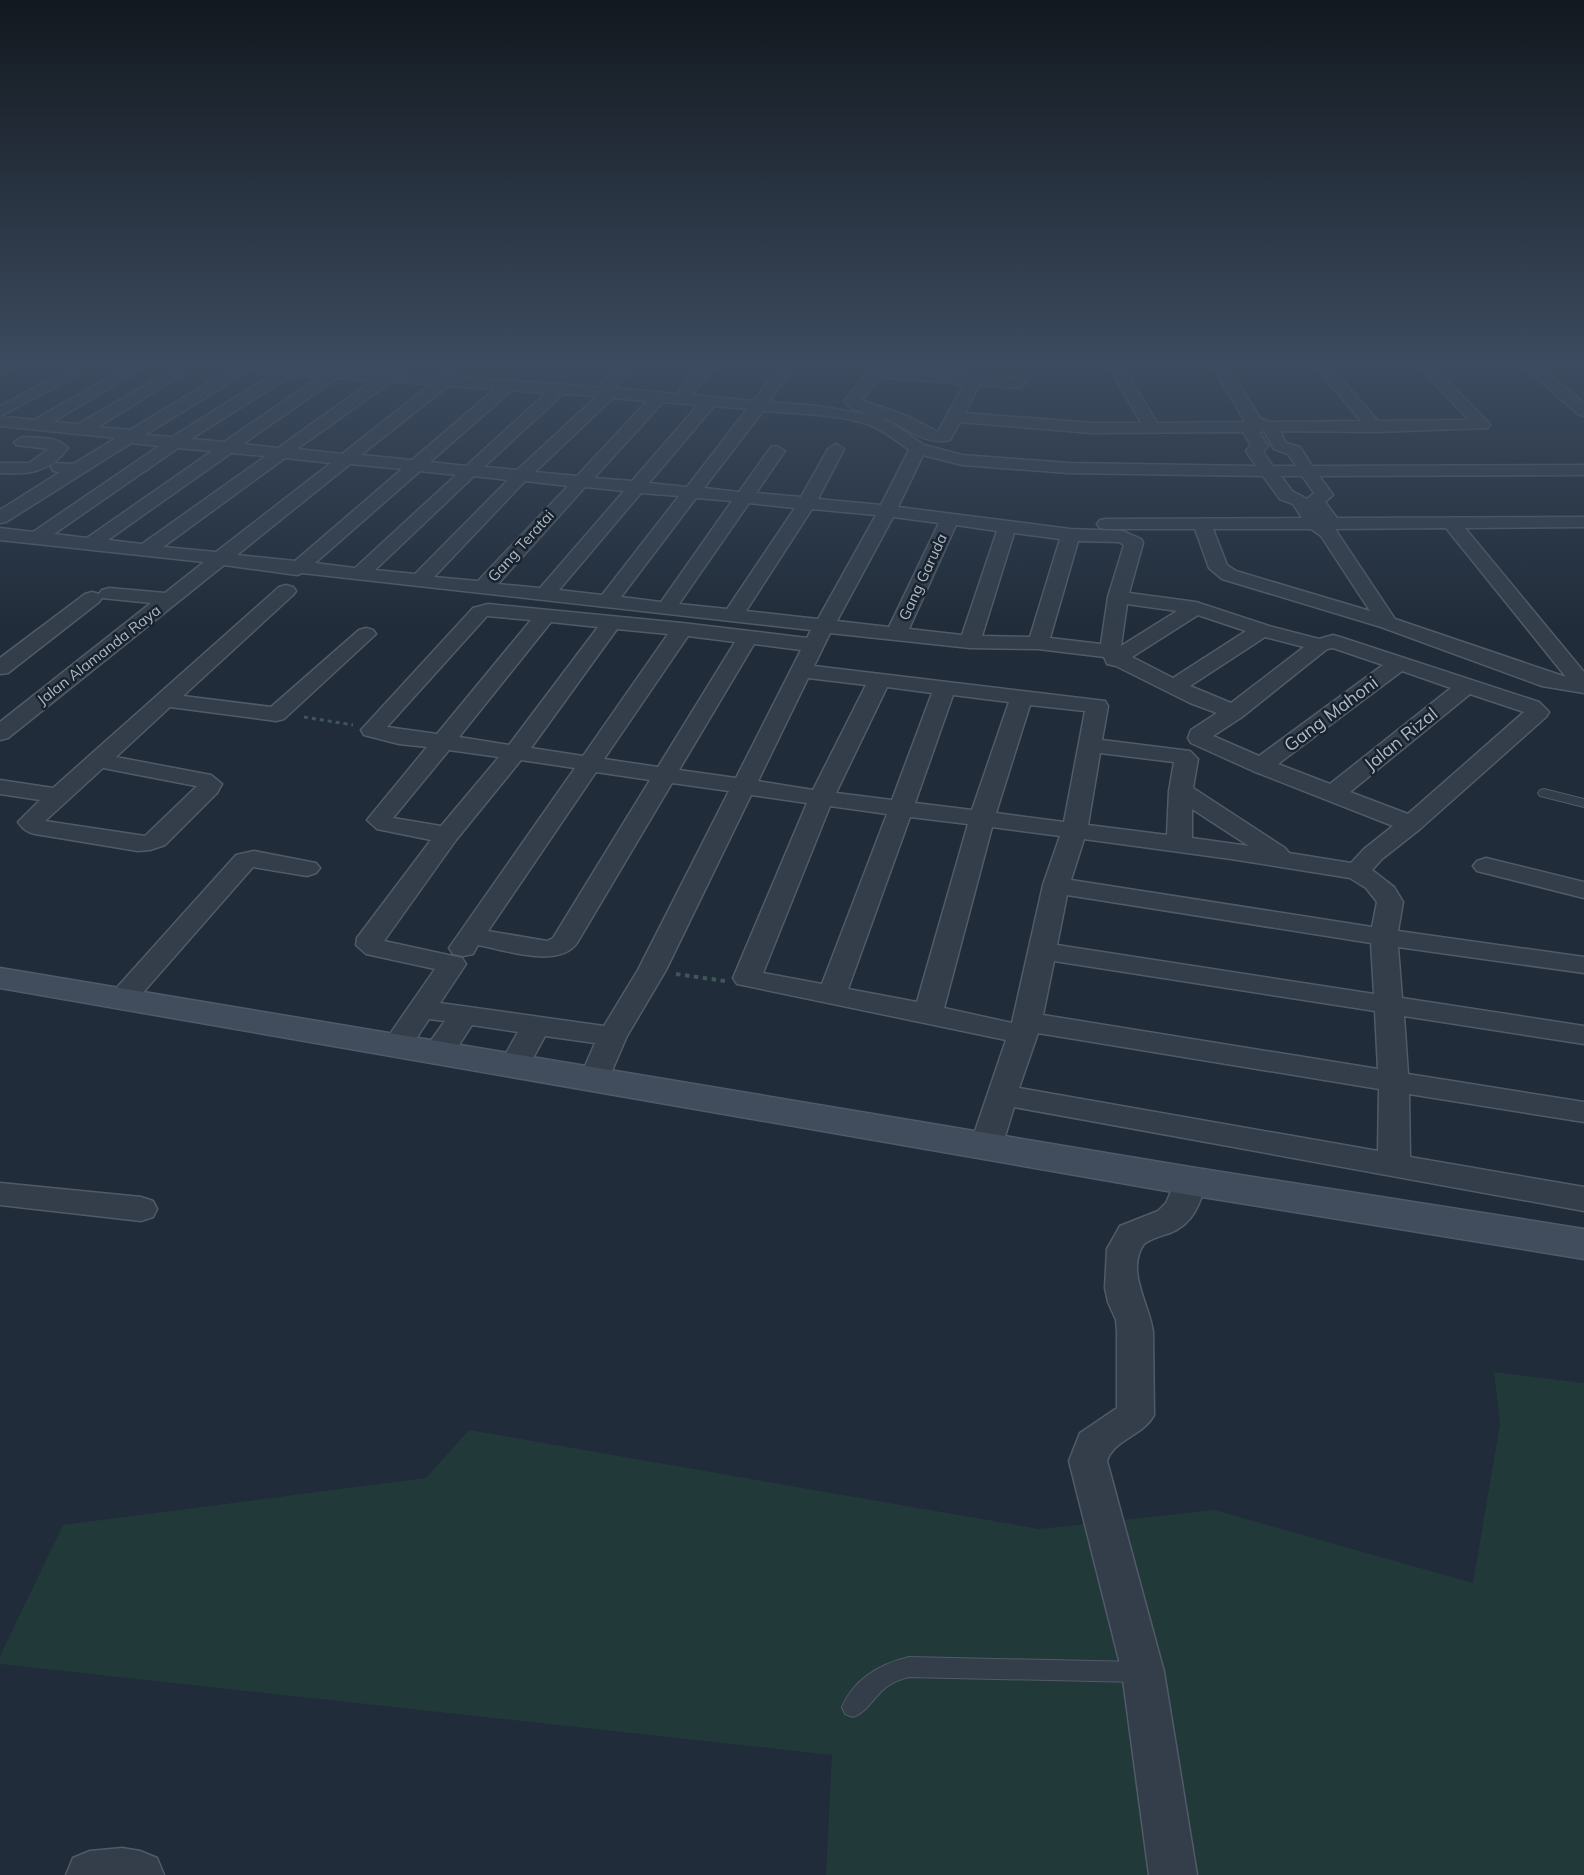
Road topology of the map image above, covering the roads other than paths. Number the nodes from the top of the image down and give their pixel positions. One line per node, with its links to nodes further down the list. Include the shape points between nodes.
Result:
1 (279, 453): 51 (street)
2 (54, 454): 21 (street)
3 (101, 454): 24 (street)
4 (159, 454): 49 (street)
5 (219, 454): 50 (street)
6 (284, 454): 20 (street)
7 (354, 454): 20 (street, Jalan Alamanda Raya)
8 (430, 454): 22 (street)
9 (488, 454): 27 (street)
10 (544, 454): 29 (street)
11 (605, 454): 30 (street, Gang Teratai)
12 (666, 454): 31 (street)
13 (721, 454): 32 (street)
14 (775, 454): 34 (street)
15 (834, 454): 37 (street)
16 (916, 454): 38 (street)
17 (936, 454): 28 (street, via 962,460 1068,468)
18 (1255, 454): 28 (street)
19 (1296, 454): 26 (street)
20 (346, 460): 22 (street); 52 (street, Jalan Alamanda Raya)
21 (43, 465): 23 (street); 24 (street)
22 (415, 467): 27 (street); 53 (street)
23 (0, 468)
24 (75, 470): 36 (street)
25 (1584, 470): 26 (street)
26 (1307, 471): 28 (street); 35 (street, via 1324,495)
27 (467, 472): 29 (street); 54 (street)
28 (1269, 472): 35 (street, via 1286,495)
29 (520, 477): 30 (street); 55 (street)
30 (577, 483): 31 (street); 56 (street, Gang Teratai)
31 (636, 489): 32 (street); 60 (street)
32 (689, 494): 34 (street); 63 (street)
33 (0, 498): 36 (street)
34 (745, 499): 37 (street); 61 (street)
35 (1307, 500): 44 (street)
36 (27, 501): 39 (street)
37 (806, 505): 38 (street); 64 (street)
38 (889, 508): 40 (street); 43 (street, via 1084,523); 70 (street)
39 (0, 518)
40 (950, 519): 45 (street); 69 (street, Gang Garuda)
41 (1451, 522): 42 (street); 44 (street); 82 (street)
42 (1577, 522): 48 (street)
43 (1202, 524): 44 (street); 65 (street, via 1219,568 1229,575)
44 (1325, 526): 65 (street)
45 (1007, 527): 47 (street); 72 (street)
46 (0, 534): 49 (street)
47 (1070, 535): 58 (street, via 1134,540); 73 (street)
48 (1584, 536)
49 (37, 538): 50 (street)
50 (89, 544): 51 (street)
51 (145, 551): 52 (street)
52 (211, 568): 53 (street); 59 (street, Jalan Alamanda Raya)
53 (297, 569): 54 (street)
54 (358, 575): 55 (street)
55 (418, 582): 56 (street)
56 (482, 589): 60 (street)
57 (286, 591): 85 (street)
58 (1118, 597): 62 (street); 75 (street)
59 (170, 599): 77 (street, via 100,596); 87 (street, Jalan Alamanda Raya)
60 (544, 606): 63 (street); 88 (street); 88 (street, via 480,612 372,730)
61 (666, 608): 63 (street); 64 (street)
62 (1196, 608): 67 (street); 75 (street)
63 (609, 612): 66 (street); 90 (street)
64 (733, 615): 70 (street)
65 (1388, 623): 82 (street, via 1550,681)
66 (682, 629): 71 (street); 92 (street)
67 (1262, 630): 74 (street); 81 (street)
68 (366, 634): 85 (street, via 276,714)
69 (896, 634): 70 (street); 72 (street)
70 (819, 635): 71 (street); 78 (street)
71 (748, 637): 94 (street)
72 (970, 642): 73 (street)
73 (1038, 643): 75 (street)
74 (1320, 645): 76 (street, via 1337,642); 86 (street)
75 (1113, 656): 81 (street)
76 (1400, 662): 80 (street); 93 (street, Gang Mahoni)
77 (1, 666)
78 (802, 671): 79 (street); 96 (street)
79 (879, 681): 83 (street); 101 (street)
80 (1468, 685): 98 (street, Jalan Rizal); 105 (street, via 1538,712)
81 (1175, 686): 86 (street)
82 (1584, 686)
83 (945, 688): 84 (street); 103 (street)
84 (1021, 698): 89 (street, via 1097,706); 104 (street)
85 (165, 700): 91 (street)
86 (1234, 712): 93 (street, via 1199,738)
87 (0, 733)
88 (443, 742): 90 (street); 107 (street, via 379,820)
89 (1090, 745): 97 (street, via 1182,756 1186,759); 106 (street)
90 (516, 752): 92 (street); 107 (street)
91 (97, 760): 100 (street); 100 (street, via 210,784 156,840 143,844 31,825 32,819)
92 (590, 765): 94 (street); 115 (street)
93 (1261, 766): 98 (street)
94 (663, 776): 96 (street); 115 (street, via 560,946 547,949)
95 (0, 787): 100 (street)
96 (744, 787): 101 (street); 130 (street, via 652,970)
97 (1181, 791): 108 (street); 109 (street)
98 (1334, 793): 105 (street)
99 (1544, 794): 102 (lane)
100 (57, 796)
101 (821, 798): 103 (street); 121 (street, via 747,978)
102 (1584, 803)
103 (901, 808): 104 (street); 121 (street)
104 (982, 818): 106 (street); 125 (street)
105 (1411, 824): 110 (street)
106 (1075, 830): 108 (street); 113 (street)
107 (447, 835): 118 (street, via 369,942 376,948)
108 (1179, 844): 109 (street)
109 (1285, 858): 110 (street)
110 (1363, 864): 116 (street, via 1390,902)
111 (1486, 866): 114 (street)
112 (307, 867): 122 (street, via 245,860)
113 (1056, 885): 116 (street); 117 (street)
114 (1584, 890)
115 (472, 936): 118 (street)
116 (1384, 937): 119 (street); 123 (street)
117 (1042, 951): 123 (street); 128 (street)
118 (452, 963): 124 (street)
119 (1584, 965)
120 (1, 979): 122 (main road)
121 (832, 995): 125 (street)
122 (122, 999): 131 (main road)
123 (1390, 1005): 129 (street); 135 (street)
124 (421, 1009): 126 (street); 131 (street)
125 (928, 1013): 128 (street)
126 (465, 1015): 127 (street); 132 (street)
127 (536, 1025): 130 (street); 133 (street)
128 (1025, 1028): 135 (street); 136 (street)
129 (1584, 1035)
130 (612, 1036): 134 (street)
131 (396, 1047): 132 (main road)
132 (437, 1053): 133 (main road)
133 (513, 1066): 134 (main road)
134 (594, 1080): 138 (main road)
135 (1394, 1081): 137 (street); 139 (street)
136 (1002, 1095): 138 (street); 139 (street)
137 (1584, 1112)
138 (986, 1146): 140 (main road)
139 (1394, 1165): 142 (street)
140 (1190, 1181): 144 (main road); 145 (street, via 1188,1197 1180,1211 1136,1233 1126,1243 1124,1294 1134,1323 1135,1415 1093,1444 1088,1461)
141 (0, 1194): 143 (street)
142 (1584, 1199)
143 (141, 1209)
144 (1584, 1244)
145 (1143, 1672): 146 (lane, via 909,1667 888,1671 874,1681); 149 (street)
146 (853, 1707)
147 (90, 1875): 148 (street)
148 (140, 1875)
149 (1173, 1875)

